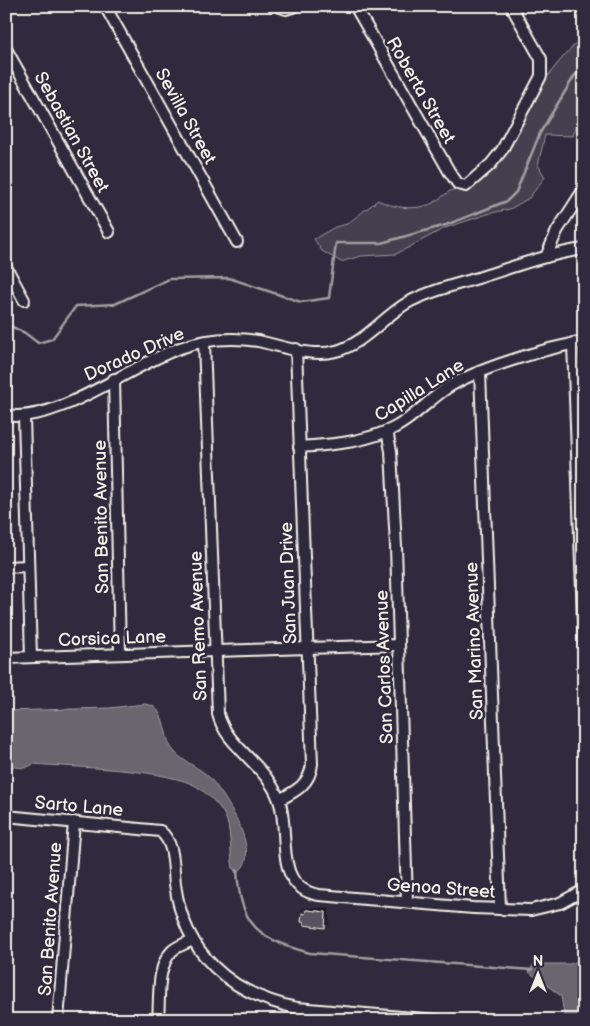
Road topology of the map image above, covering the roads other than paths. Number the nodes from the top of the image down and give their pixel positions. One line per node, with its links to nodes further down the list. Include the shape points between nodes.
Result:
1 (105, 6): 9 (street, Sevilla Street)
2 (296, 6): 5 (street, via 286,10)
3 (354, 6): 4 (street, Roberta Street, via 449,171 462,186 470,184 502,150 541,76 542,64)
4 (511, 6)
5 (280, 7)
6 (6, 49): 8 (street, Sebastian Street)
7 (584, 188): 11 (street, via 557,231)
8 (109, 232)
9 (237, 242)
10 (584, 249): 11 (street, Dorado Drive)
11 (546, 257): 17 (street, Dorado Drive, via 419,297 341,350 324,353)
12 (6, 267): 13 (street)
13 (24, 300)
14 (204, 342): 17 (street, Dorado Drive, via 241,339); 19 (street, Dorado Drive, via 179,348); 29 (street, San Remo Avenue)
15 (584, 342): 16 (street, Capilla Lane)
16 (572, 344): 18 (street, Capilla Lane); 27 (street)
17 (296, 349): 23 (street, San Juan Drive)
18 (480, 372): 22 (street, Capilla Lane, via 447,388); 39 (street, San Marino Avenue)
19 (114, 379): 21 (street, Dorado Drive, via 57,408); 30 (street, San Benito Avenue)
20 (6, 415): 21 (street, Dorado Drive)
21 (24, 417): 24 (street)
22 (387, 431): 23 (street, Capilla Lane, via 349,442); 26 (street, San Carlos Avenue, via 391,451)
23 (299, 447): 28 (street, San Juan Drive)
24 (28, 566): 25 (street); 31 (street)
25 (6, 567)
26 (399, 645): 28 (street, Corsica Lane); 38 (street, San Carlos Avenue)
27 (584, 647)
28 (307, 648): 29 (street, Corsica Lane); 33 (street, San Juan Drive, via 311,770 302,786)
29 (215, 652): 30 (street, Corsica Lane); 33 (street, San Remo Avenue, via 217,708 221,725 264,773)
30 (120, 654): 31 (street, Corsica Lane)
31 (31, 657): 32 (street, Corsica Lane)
32 (6, 658)
33 (279, 800): 36 (street, San Remo Avenue, via 288,870)
34 (6, 816): 35 (street, Sarto Lane)
35 (74, 822): 40 (street, Sarto Lane, via 160,831 170,844 179,906); 41 (street, San Benito Avenue)
36 (295, 885): 38 (street, Genoa Street, via 304,892 319,896)
37 (584, 890): 39 (street, Genoa Street, via 569,899 531,910)
38 (407, 902): 39 (street, Genoa Street)
39 (500, 909)
40 (193, 940): 42 (street, via 172,950 164,964); 43 (street, via 226,978 274,1004)
41 (58, 1020)
42 (158, 1020)
43 (436, 1020)

